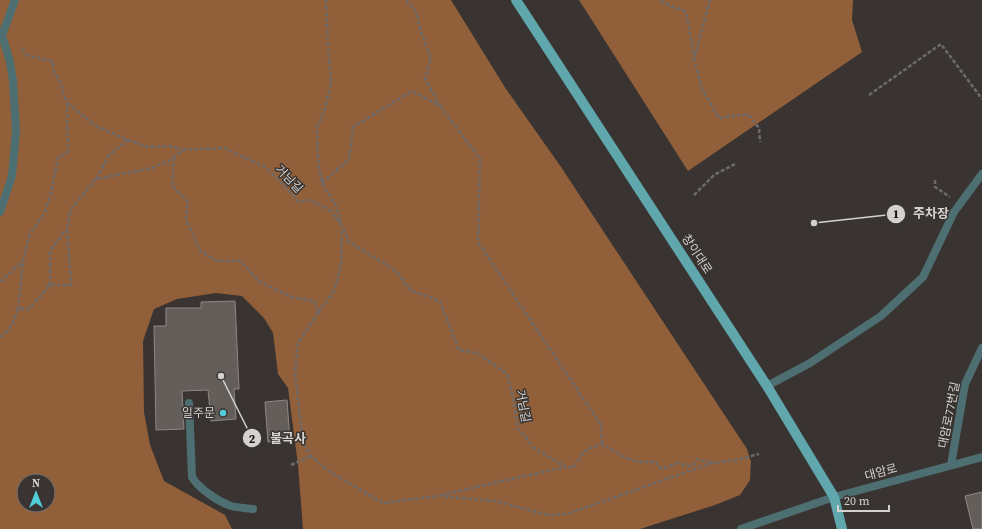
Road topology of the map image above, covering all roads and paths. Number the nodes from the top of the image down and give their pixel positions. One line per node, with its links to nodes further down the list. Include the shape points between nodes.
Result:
1 (15, 0): 7 (street)
2 (326, 0): 21 (path, via 331,84 318,128 318,160)
3 (406, 0): 12 (path, via 416,12 432,59 425,79)
4 (516, 0): 34 (main road, 창이대로)
5 (661, 0): 8 (path, via 686,12)
6 (710, 0): 8 (path)
7 (3, 37): 11 (path, via 8,44 28,55 53,62 54,72 62,85); 24 (street, via 13,81 16,130 12,176)
8 (694, 59): 14 (path, via 702,89 719,118 748,114 760,128)
9 (869, 95): 10 (path, via 941,44)
10 (982, 99)
11 (67, 102): 13 (path, via 96,126); 27 (path, via 68,152 58,158 44,214 29,236)
12 (440, 106): 21 (path, via 412,91 353,127 348,159); 36 (path, via 480,159 478,242 601,425)
13 (128, 140): 15 (path, via 148,147 171,146); 19 (path, via 109,156)
14 (760, 142)
15 (183, 150): 16 (path); 26 (path, 거님길, via 224,148 266,168 299,202 310,200 330,210)
16 (174, 157): 19 (path, via 152,168); 31 (path, via 172,186 188,202 186,219 200,251 217,261 241,261 260,282 291,298 314,301)
17 (735, 164): 22 (path, via 714,175)
18 (982, 174): 23 (street)
19 (96, 179): 25 (path, via 71,209)
20 (935, 180): 23 (path, via 935,187)
21 (322, 183): 26 (path, via 336,206)
22 (694, 195)
23 (960, 204): 34 (street, via 923,277 881,316 810,363)
24 (0, 212)
25 (67, 228): 29 (path, via 50,251); 29 (path, via 71,285)
26 (342, 228): 31 (path, via 341,266 334,291); 43 (path, 거님길, via 348,242 396,271 410,290 440,301 459,350 477,352 508,374 518,428 534,448)
27 (23, 261): 28 (path); 30 (path)
28 (0, 282)
29 (50, 285): 30 (path, via 29,309)
30 (18, 309): 32 (path, via 12,326)
31 (318, 313): 38 (path, via 298,343 295,372 303,443)
32 (0, 338)
33 (982, 348): 42 (street, 대암로77번길, via 965,384)
34 (767, 386): 45 (main road, 창이대로)
35 (189, 403): 46 (street, via 192,477 196,484 230,506)
36 (602, 444): 40 (path, via 623,458 655,462 661,468 678,463 693,465 697,459); 43 (path, via 584,451 574,466)
37 (759, 454): 40 (path)
38 (312, 456): 41 (path); 44 (path, via 327,470 383,503)
39 (982, 457): 42 (street, 대암로)
40 (712, 463): 44 (path, via 566,514 548,514 495,501)
41 (291, 465)
42 (951, 465): 45 (street, 대암로)
43 (566, 467): 44 (path)
44 (439, 496)
45 (834, 497): 47 (street, 대암로); 48 (main road, 창이대로)
46 (253, 509)
47 (741, 529)
48 (842, 529)

